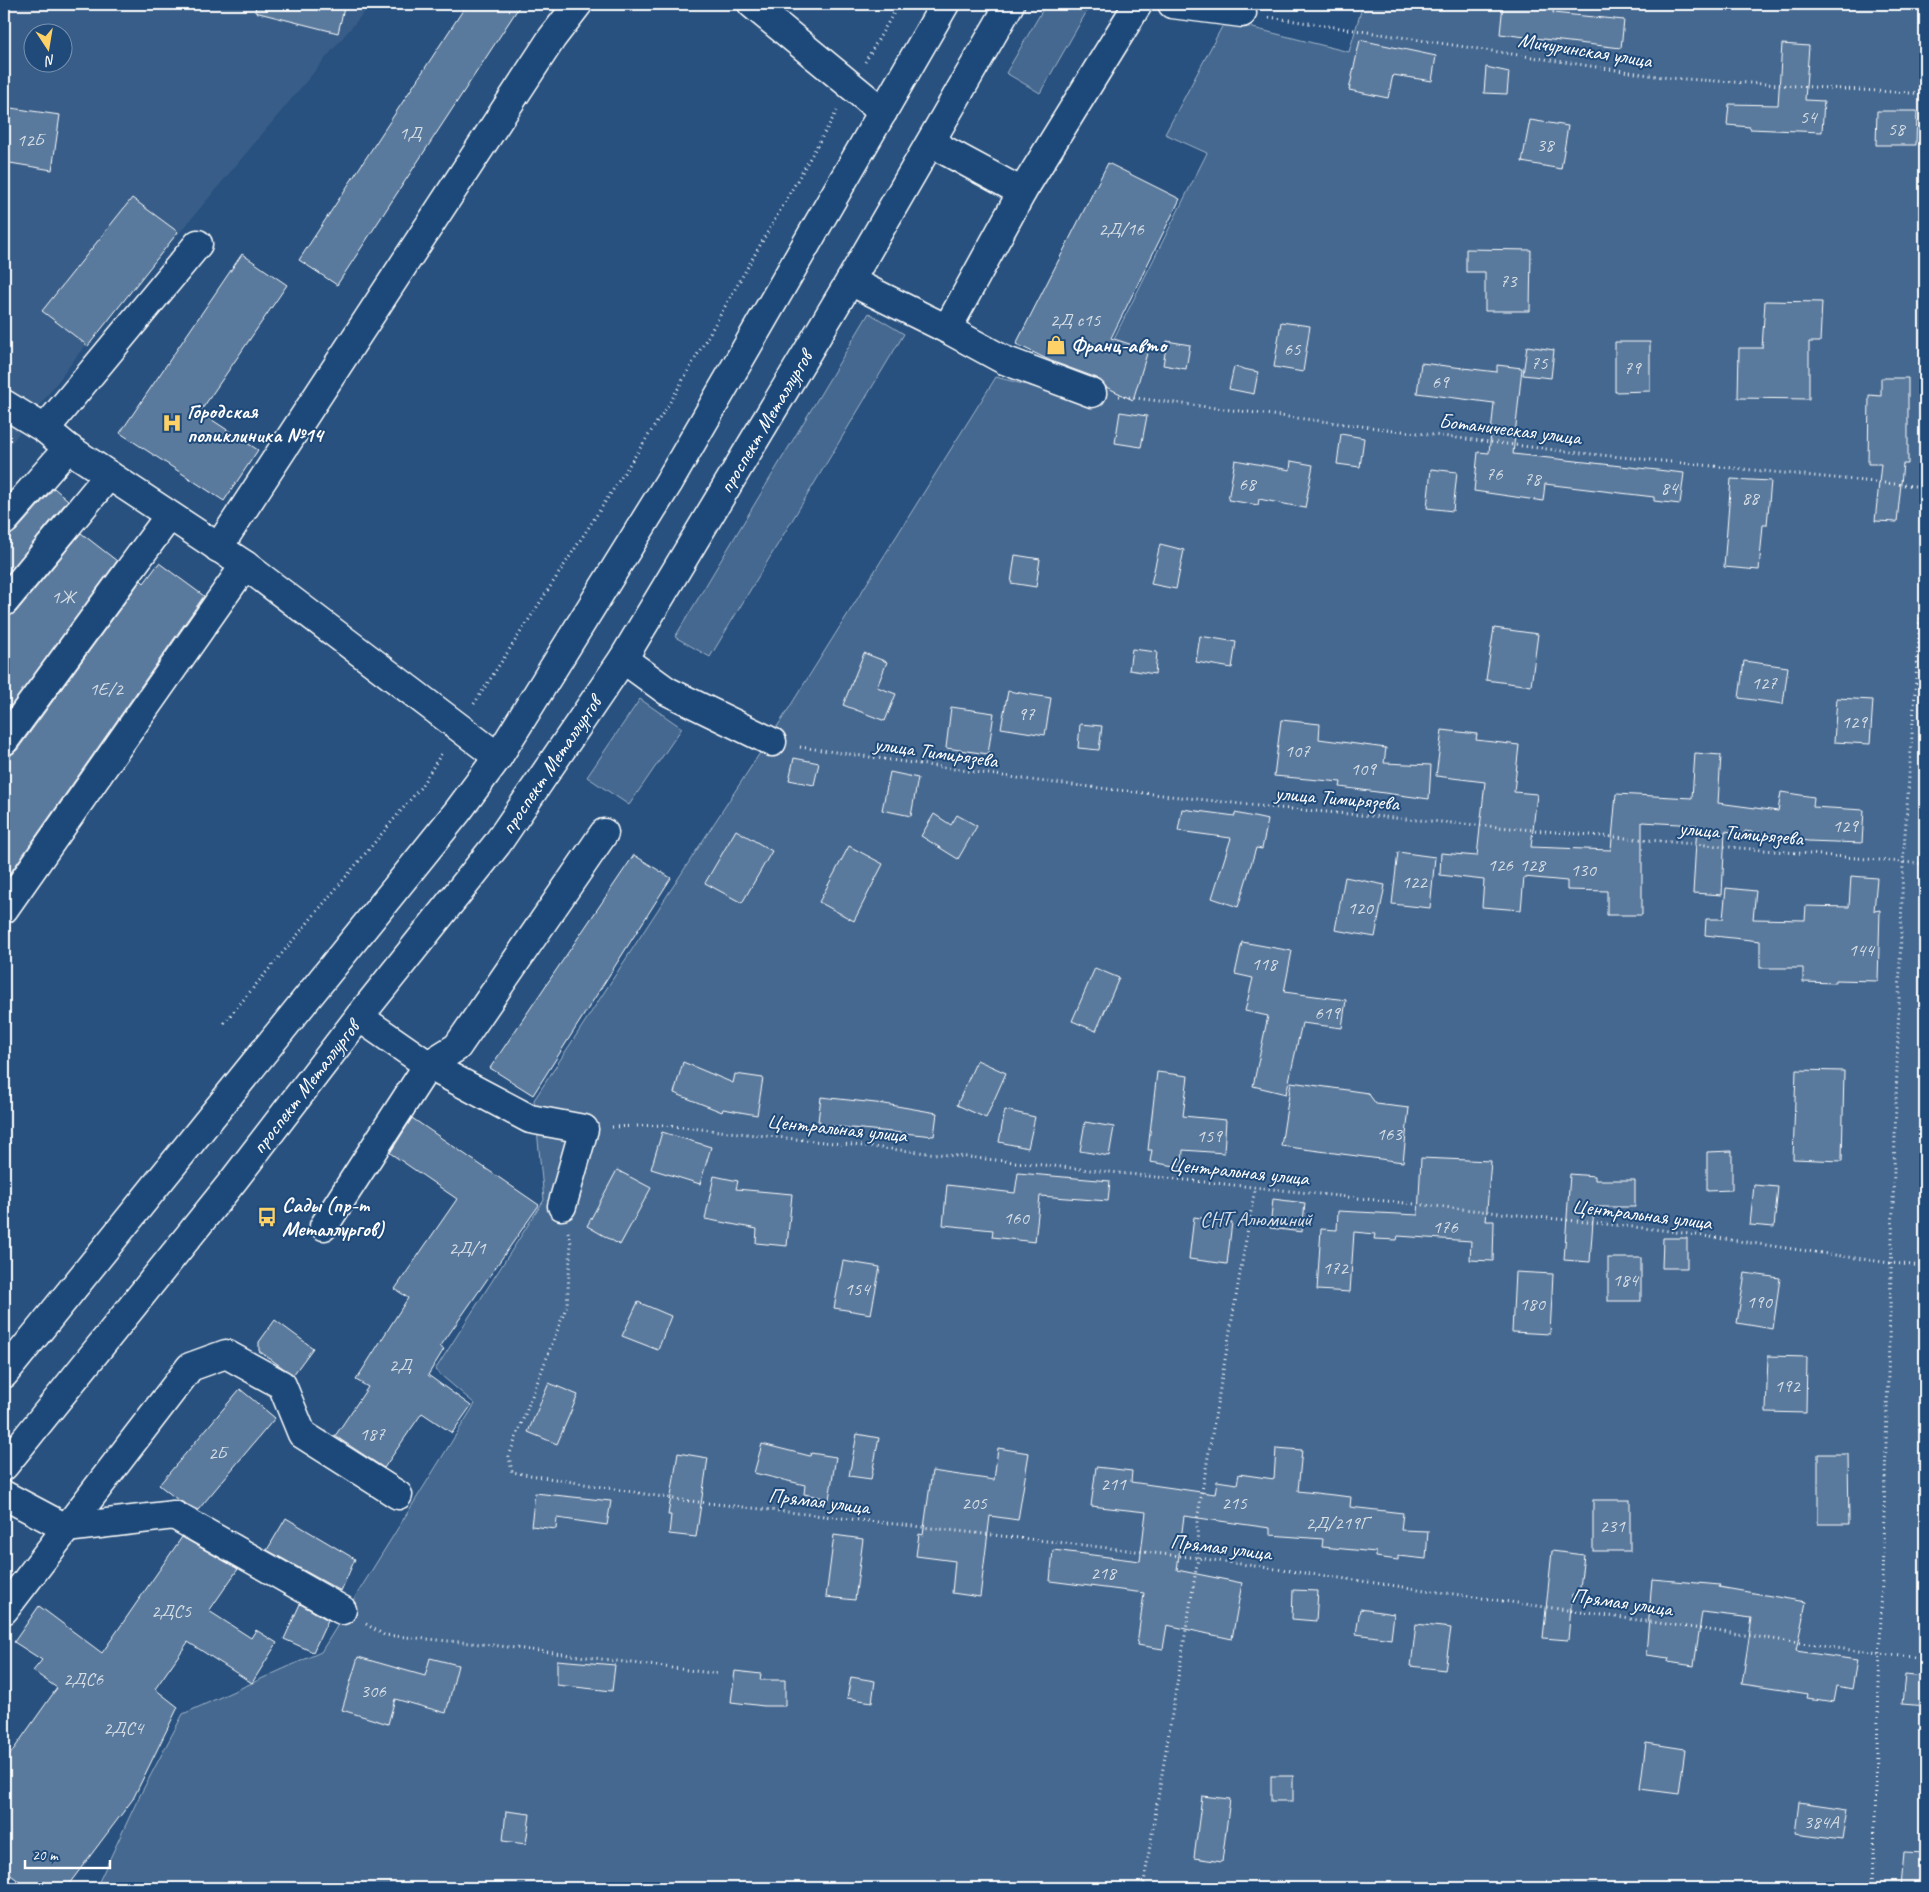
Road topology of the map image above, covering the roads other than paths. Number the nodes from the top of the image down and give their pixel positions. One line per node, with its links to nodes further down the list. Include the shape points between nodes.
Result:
1 (578, 4): 21 (main road, via 552,38)
2 (752, 4): 8 (main road)
3 (945, 4): 8 (main road)
4 (1010, 4): 9 (main road, проспект Металлургов)
5 (1138, 4): 10 (main road)
6 (1172, 4): 7 (main road)
7 (1242, 13)
8 (883, 112): 27 (main road, via 669,482)
9 (931, 143): 10 (main road); 12 (main road, проспект Металлургов)
10 (1022, 192): 13 (main road)
11 (198, 244): 16 (main road)
12 (850, 281): 13 (main road); 24 (main road, проспект Металлургов)
13 (947, 328): 14 (main road, via 1004,360)
14 (1092, 393)
15 (4, 404): 16 (main road)
16 (45, 429): 17 (main road)
17 (68, 448): 18 (main road); 20 (main road)
18 (109, 475): 19 (main road); 23 (main road)
19 (169, 516): 21 (main road); 25 (main road)
20 (4, 521)
21 (218, 548): 22 (main road)
22 (245, 565): 27 (main road); 29 (main road)
23 (4, 602)
24 (623, 659): 26 (main road, via 667,691); 30 (main road, проспект Металлургов, via 497,844)
25 (4, 740)
26 (772, 742)
27 (498, 757): 34 (main road, via 458,811)
28 (604, 833): 31 (main road, via 457,1047)
29 (4, 909)
30 (359, 1017): 31 (main road); 35 (main road, проспект Металлургов, via 233,1181)
31 (428, 1065): 32 (main road, via 530,1120 584,1129); 33 (main road)
32 (562, 1206)
33 (324, 1226)
34 (4, 1374)
35 (4, 1466)
36 (4, 1494): 38 (main road)
37 (398, 1495): 38 (main road, via 302,1434 282,1385 226,1354 190,1367)
38 (66, 1528): 39 (main road); 40 (main road, via 174,1515)
39 (4, 1610)
40 (342, 1610)

